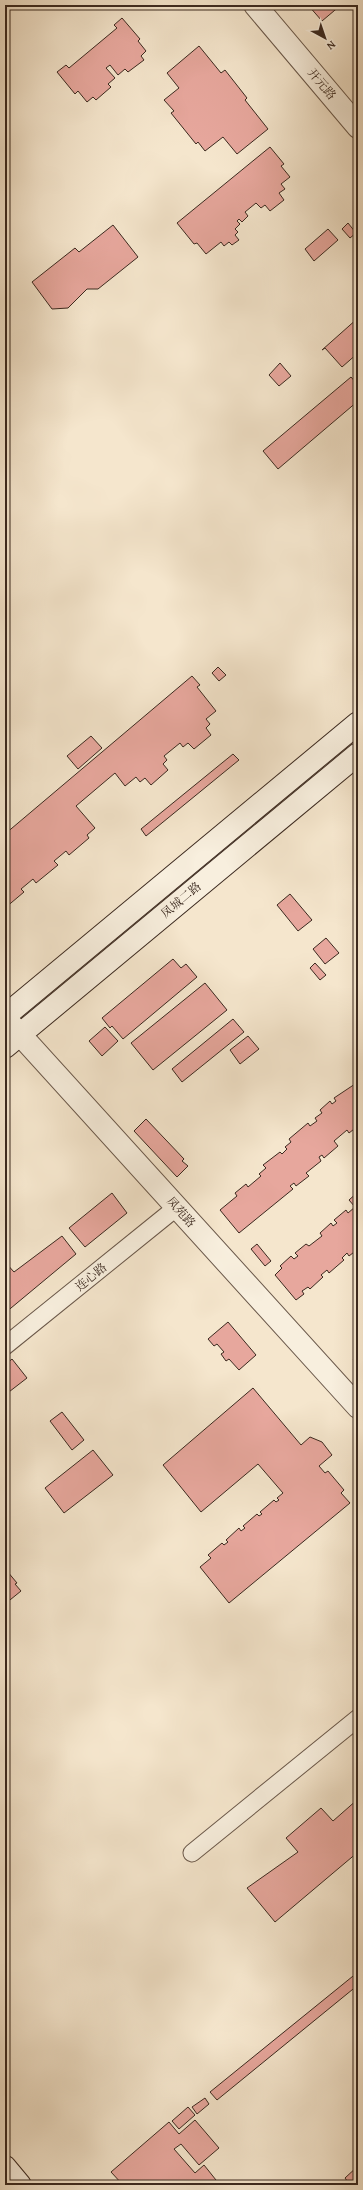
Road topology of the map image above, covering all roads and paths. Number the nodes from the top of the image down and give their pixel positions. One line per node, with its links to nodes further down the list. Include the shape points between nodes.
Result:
1 (254, 5): 2 (main road, 开元路)
2 (358, 127)
3 (358, 723): 5 (main road, 凤城二路)
4 (358, 754): 6 (main road, 凤城二路)
5 (5, 1017): 6 (main road, 凤苑路)
6 (13, 1041): 7 (main road, 凤苑路)
7 (177, 1207): 8 (street, 连心路); 9 (main road, 凤苑路)
8 (5, 1346)
9 (358, 1407)
10 (358, 1718): 11 (street)
11 (192, 1853)
12 (5, 2167): 13 (main road)
13 (20, 2185)

